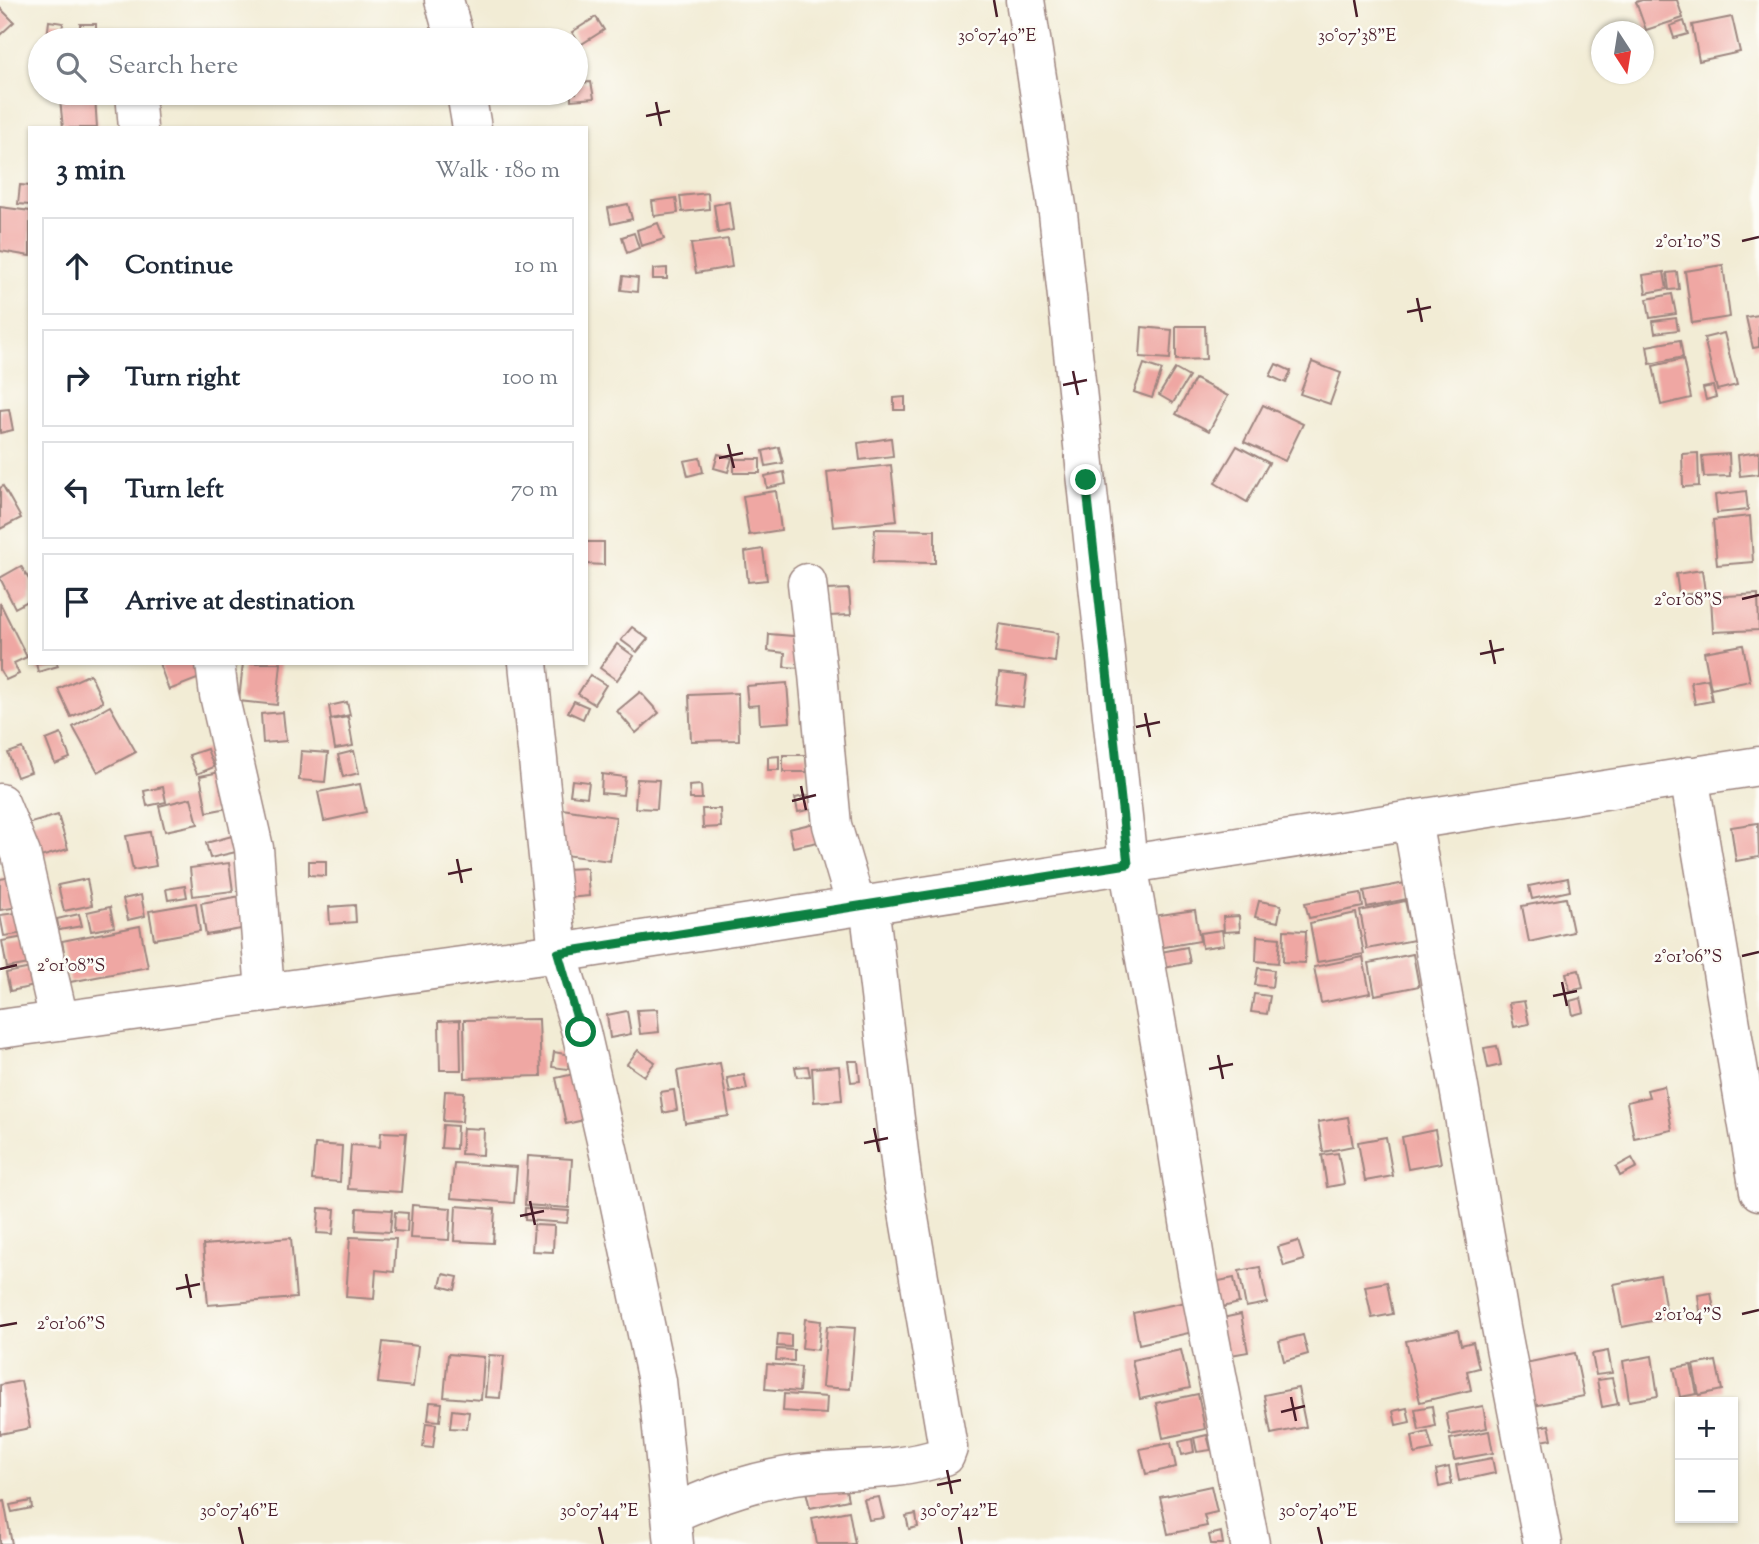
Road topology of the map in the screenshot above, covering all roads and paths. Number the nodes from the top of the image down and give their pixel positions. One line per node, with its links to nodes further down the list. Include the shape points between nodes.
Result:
1 (444, 0): 3 (street)
2 (1025, 0): 15 (street, via 1058,213)
3 (452, 28)
4 (136, 105): 6 (street)
5 (468, 105): 7 (street)
6 (138, 126)
7 (472, 126)
8 (807, 583): 16 (street, via 832,825)
9 (215, 665): 18 (street, via 254,848)
10 (528, 665): 17 (street)
11 (1759, 765): 12 (street)
12 (1689, 776): 14 (street); 21 (street)
13 (0, 803): 19 (street, via 21,854)
14 (1412, 820): 15 (street); 24 (street, via 1500,1327)
15 (1128, 864): 16 (street); 23 (street, via 1197,1272)
16 (863, 905): 17 (street); 22 (street, via 902,1177 948,1448 945,1456 931,1461 752,1483 714,1495)
17 (558, 953): 18 (street); 22 (street, via 581,1032 657,1381)
18 (265, 992): 19 (street)
19 (59, 1020): 20 (street)
20 (0, 1029)
21 (1759, 1191)
22 (672, 1529)
23 (1250, 1544)
24 (1544, 1544)

